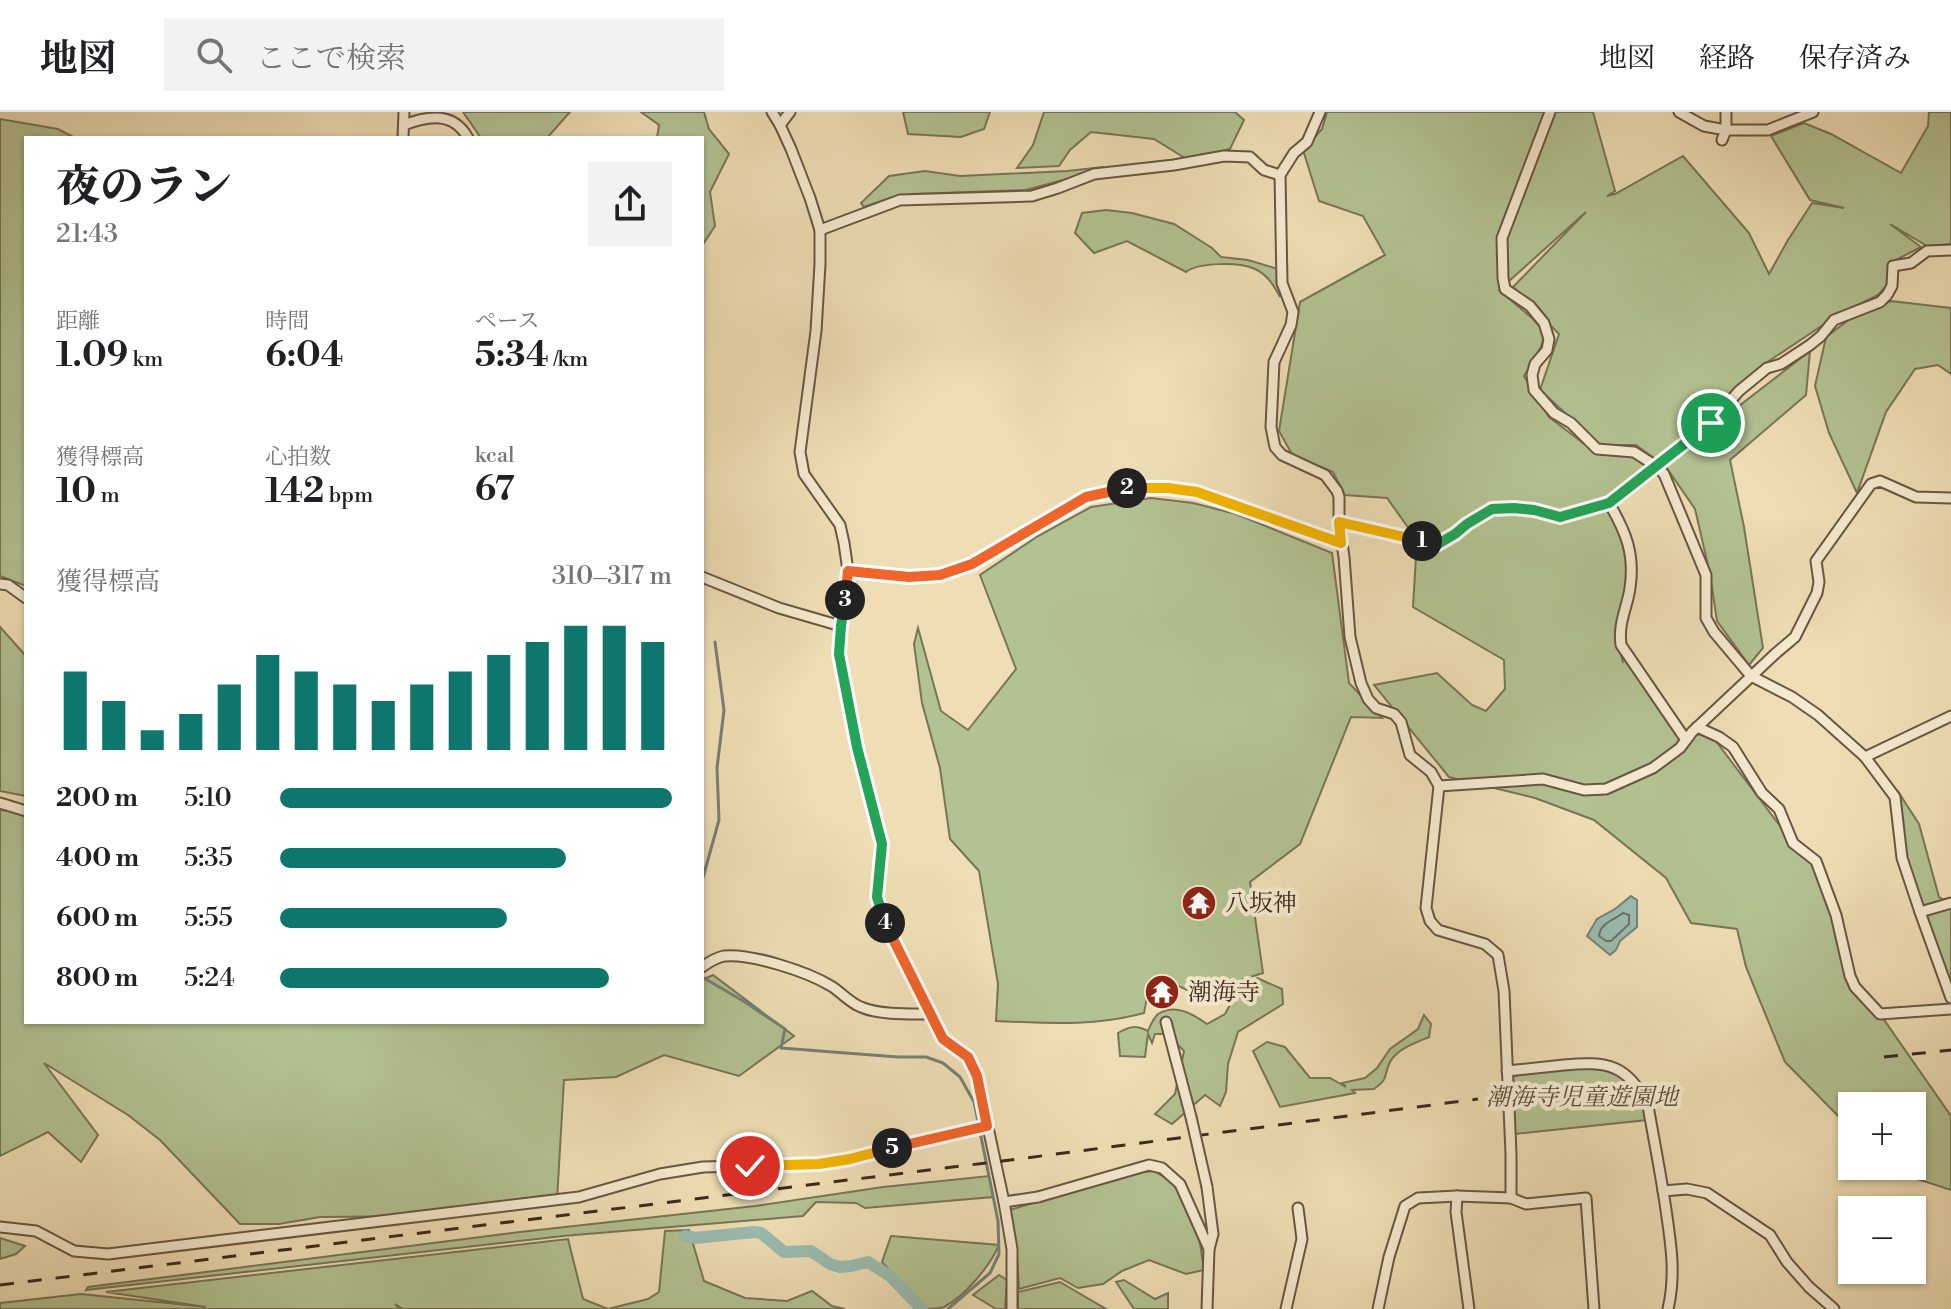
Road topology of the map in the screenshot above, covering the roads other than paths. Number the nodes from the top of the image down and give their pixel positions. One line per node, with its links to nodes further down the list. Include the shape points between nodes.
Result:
1 (404, 112): 9 (street)
2 (772, 112): 10 (street)
3 (790, 112): 10 (street)
4 (1320, 112): 14 (street, via 1307,142)
5 (1550, 112): 17 (street, via 1502,238 1505,289 1530,306 1549,339 1535,364 1534,390 1597,449 1634,452)
6 (1679, 112): 11 (street)
7 (1726, 112): 11 (street)
8 (1813, 112): 11 (street, via 1768,130)
9 (404, 125): 12 (street); 13 (street, via 430,115 446,116)
10 (780, 125): 15 (street)
11 (1724, 135)
12 (403, 136)
13 (467, 136)
14 (1280, 175): 15 (street, via 1250,157 1224,156 1094,174 1032,196 900,200); 20 (street, via 1282,283 1293,312 1274,362 1271,427 1282,455 1325,475 1337,491)
15 (820, 230): 22 (street, via 816,331 800,452 804,474 840,525)
16 (1951, 250): 17 (street, via 1927,251 1911,263 1893,266 1892,286 1880,302 1834,320 1810,345 1767,368 1711,423)
17 (1656, 466): 19 (street); 27 (street, via 1706,575 1706,618)
18 (1951, 498): 27 (street, via 1916,497 1880,481 1871,484 1816,561 1817,593 1795,637)
19 (1609, 503): 20 (street, via 1560,517 1492,509 1438,544); 30 (street, via 1629,543 1630,589 1622,613 1621,645)
20 (1339, 522): 21 (street)
21 (1341, 543): 22 (street, via 1197,492 1123,488 1086,497 972,564 940,575); 32 (street, via 1350,637 1361,683 1376,708 1401,722 1410,755)
22 (848, 571): 26 (street)
23 (704, 578): 26 (street)
24 (0, 584): 25 (street)
25 (24, 597)
26 (841, 626): 40 (street, via 842,670 882,844 877,897)
27 (1751, 676): 29 (street); 31 (street, via 1818,715)
28 (1951, 716): 31 (street)
29 (1697, 727): 30 (street); 39 (street, via 1733,747 1762,793 1779,809 1793,843 1816,861 1855,987 1880,1014)
30 (1686, 740): 32 (street, via 1653,768 1606,789 1584,790 1543,779)
31 (1865, 757): 36 (street, via 1895,797 1902,858)
32 (1439, 786): 42 (street, via 1426,908 1438,930 1485,944 1498,955)
33 (0, 803): 34 (street)
34 (24, 810)
35 (1951, 903): 36 (street)
36 (1920, 912): 38 (street)
37 (704, 966): 40 (street, via 725,956 745,956 811,975 862,1008)
38 (1951, 998)
39 (1951, 1009)
40 (929, 1014): 43 (street, via 943,1039 968,1057)
41 (1166, 1022): 50 (street, bridge, via 1207,1187 1213,1234)
42 (1507, 1071): 44 (street, via 1589,1063 1623,1072 1648,1106); 46 (street)
43 (987, 1126): 47 (street); 49 (street, via 819,1164 703,1167 579,1197 108,1254 74,1251 36,1231)
44 (1663, 1191): 57 (street, via 1674,1268); 58 (street, via 1707,1193 1770,1235 1787,1262)
45 (1457, 1196): 46 (street); 54 (street, via 1418,1198 1405,1206); 55 (street)
46 (1511, 1198): 56 (street, via 1526,1204 1586,1198)
47 (1004, 1202): 50 (street, via 1149,1165 1162,1168 1180,1184); 51 (street, via 1012,1249)
48 (1298, 1208): 53 (street, via 1302,1239)
49 (0, 1227)
50 (1209, 1249): 52 (street)
51 (1012, 1309)
52 (1207, 1309)
53 (1286, 1309)
54 (1378, 1309)
55 (1469, 1309)
56 (1594, 1309)
57 (1668, 1309)
58 (1834, 1309)

